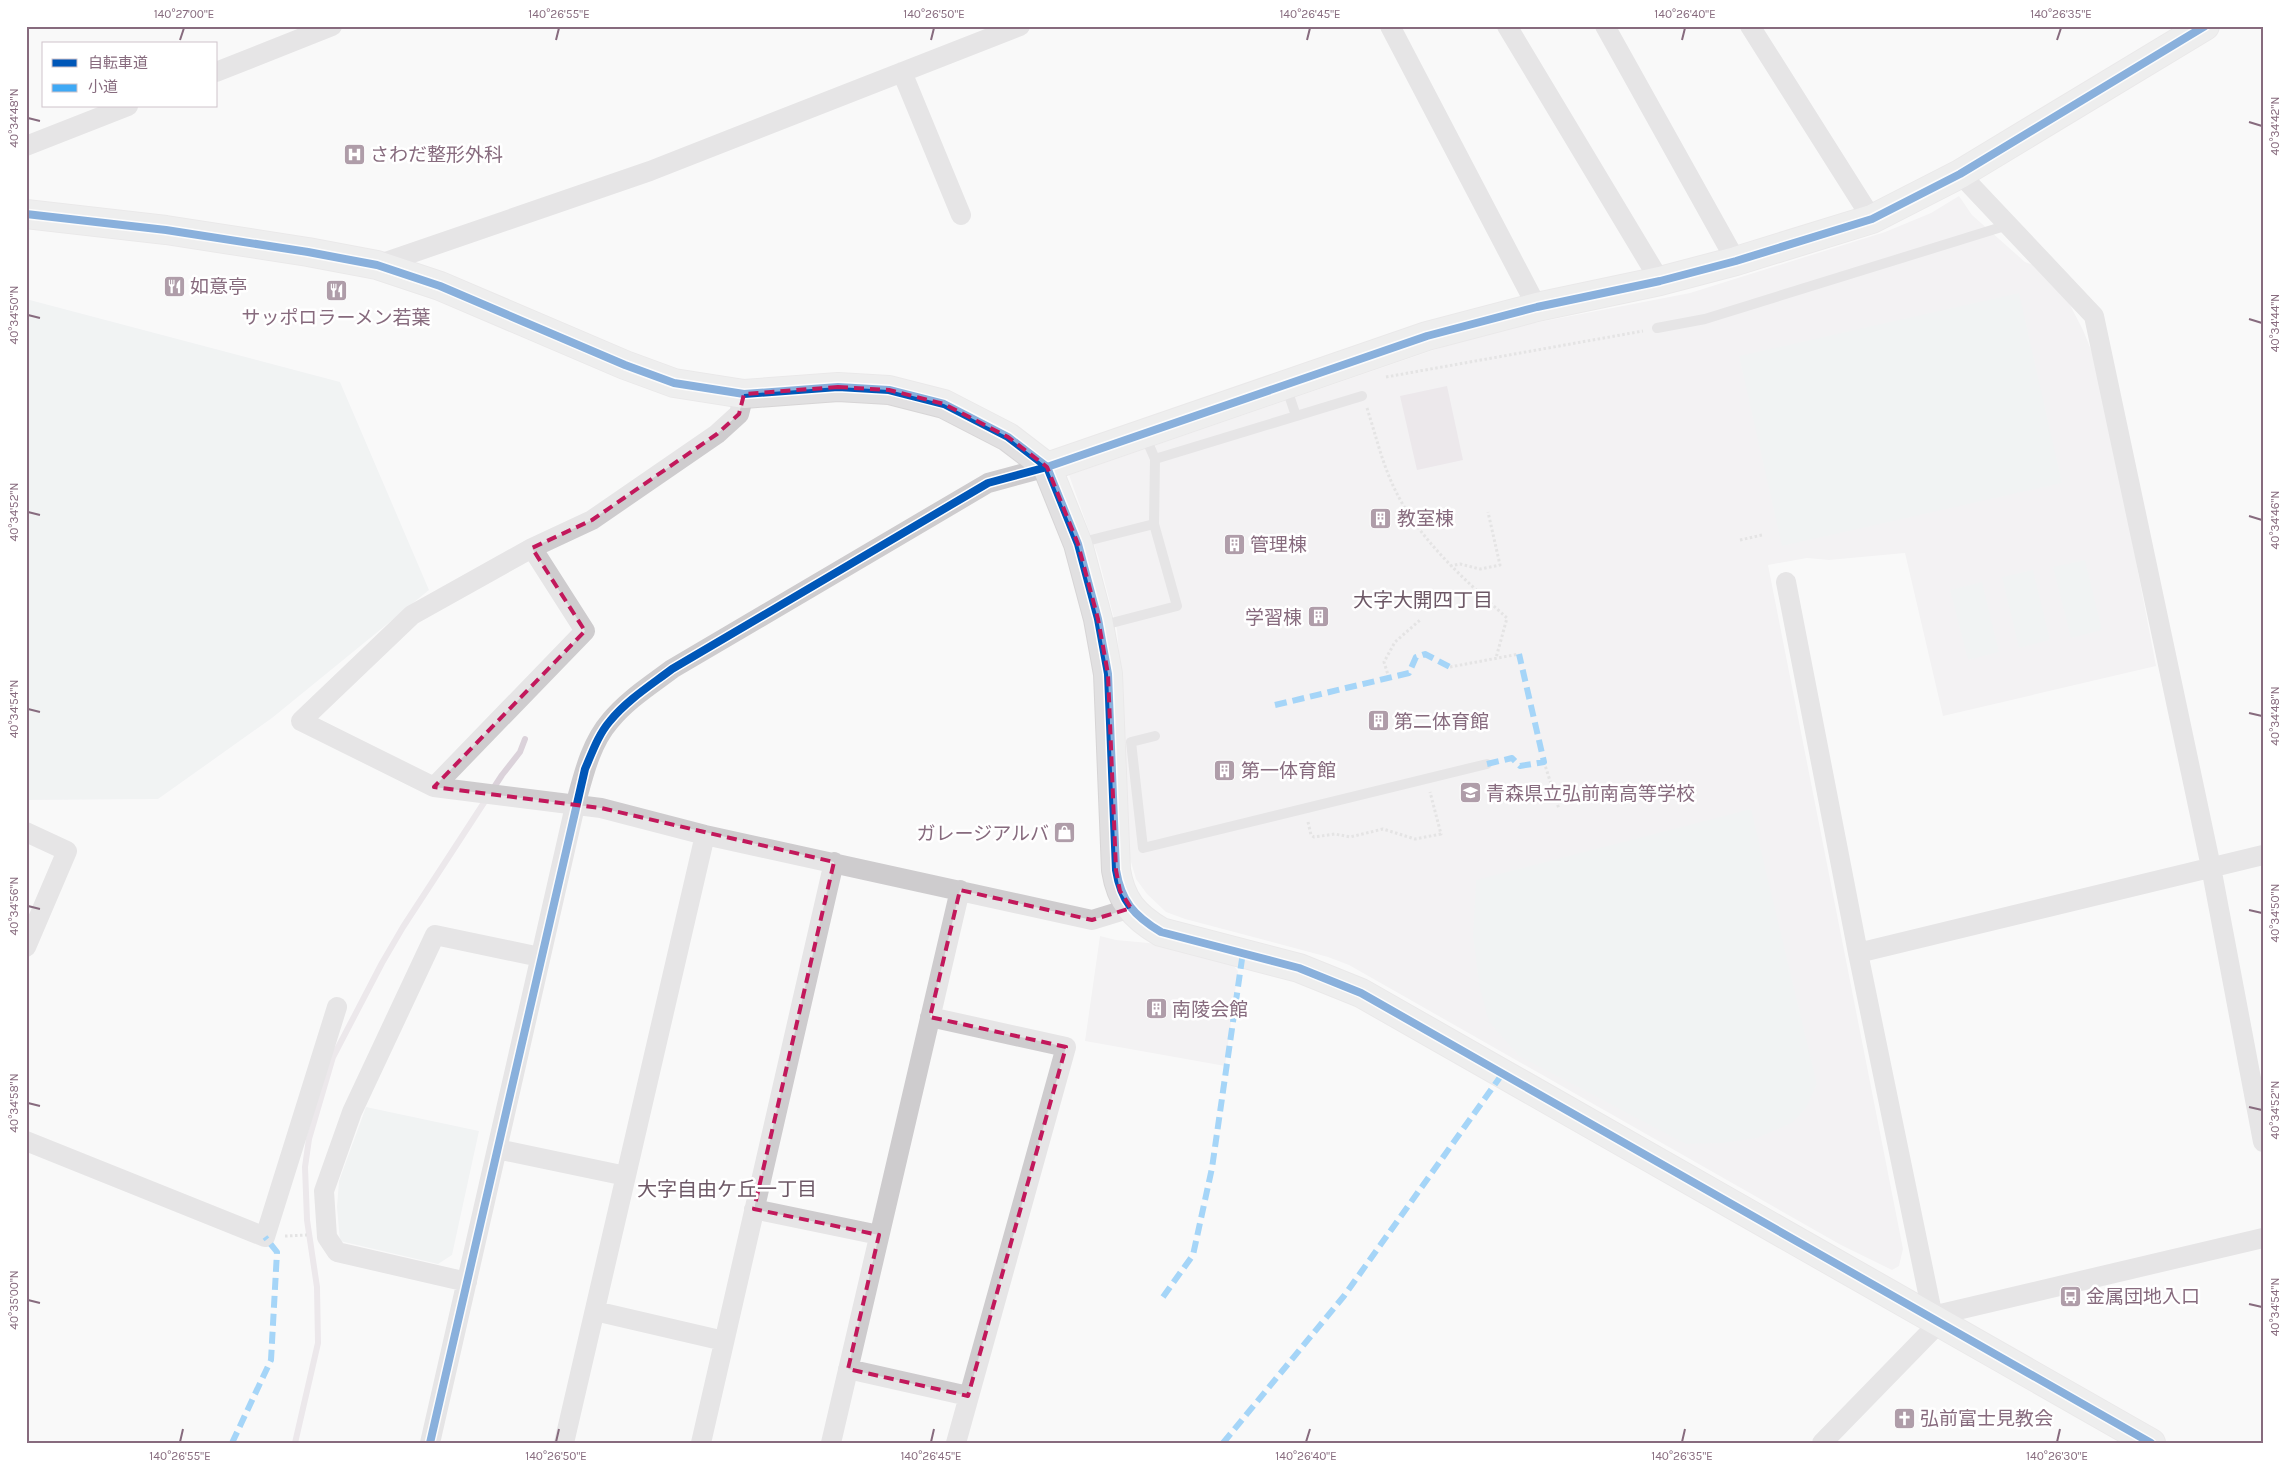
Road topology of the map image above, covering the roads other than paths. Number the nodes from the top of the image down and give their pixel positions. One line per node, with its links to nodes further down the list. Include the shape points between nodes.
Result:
1 (332, 26): 8 (street)
2 (1020, 26): 9 (street)
3 (1390, 26): 20 (street)
4 (1507, 26): 19 (street)
5 (1605, 26): 17 (street)
6 (1750, 26): 15 (street)
7 (2205, 26): 12 (street)
8 (218, 71)
9 (902, 72): 14 (street); 18 (street, via 650,171)
10 (123, 108): 11 (street)
11 (26, 146)
12 (1960, 174): 15 (street); 16 (street)
13 (26, 214): 18 (street, via 175,232)
14 (961, 215)
15 (1872, 219): 17 (street)
16 (2008, 225): 21 (lane, via 1705,320); 43 (street, via 2094,316)
17 (1736, 261): 19 (street)
18 (377, 265): 23 (street, via 440,286 625,365 674,382)
19 (1660, 281): 20 (street)
20 (1537, 307): 22 (street, via 1426,336)
21 (1657, 328)
22 (1286, 384): 25 (lane); 26 (street)
23 (744, 394): 28 (street, via 838,387 889,390 944,404 1008,437); 31 (street, via 739,414 717,434 592,520)
24 (1362, 396): 25 (lane)
25 (1296, 416): 27 (lane)
26 (1144, 433): 27 (lane); 28 (street)
27 (1155, 459): 29 (lane)
28 (1047, 467): 30 (street); 38 (street, via 988,483 672,669 610,721 585,769)
29 (1154, 524): 30 (lane); 33 (lane, via 1177,606)
30 (1078, 544): 33 (street)
31 (532, 548): 36 (street, via 585,631); 36 (street, via 412,615 301,721)
32 (1786, 582): 47 (street)
33 (1099, 626): 37 (street)
34 (1156, 736): 37 (lane, via 1131,742)
35 (1487, 764): 37 (lane, via 1143,848)
36 (434, 787): 38 (street)
37 (1124, 794): 45 (street, via 1116,870 1120,891)
38 (575, 806): 40 (street, via 601,808); 48 (street)
39 (26, 832): 46 (street, via 66,851)
40 (705, 835): 42 (street); 54 (street)
41 (2263, 855): 43 (street)
42 (834, 862): 44 (street); 55 (street)
43 (2211, 867): 47 (street); 52 (street)
44 (960, 890): 45 (street, via 1092,920); 50 (street)
45 (1131, 908): 60 (street, via 1142,922 1161,932 1299,968 1361,993)
46 (26, 947)
47 (1858, 953): 60 (street)
48 (540, 957): 53 (street); 58 (street, via 435,935 352,1112 324,1191 327,1237 337,1252)
49 (337, 1006): 51 (street, via 265,1237)
50 (930, 1017): 56 (street); 63 (street, via 1066,1047)
51 (26, 1141)
52 (2263, 1142)
53 (497, 1149): 54 (street); 58 (street)
54 (626, 1176): 59 (street)
55 (754, 1209): 56 (street); 61 (street)
56 (880, 1234): 62 (street)
57 (2263, 1238): 60 (street)
58 (466, 1282): 65 (street)
59 (594, 1311): 61 (street); 66 (street)
60 (1932, 1316): 64 (street, via 1934,1327); 70 (street, via 1985,1350)
61 (724, 1341): 67 (street)
62 (848, 1369): 63 (street); 68 (street)
63 (968, 1396): 69 (street)
64 (1829, 1441)
65 (430, 1443)
66 (564, 1443)
67 (700, 1443)
68 (831, 1443)
69 (956, 1443)
70 (2152, 1443)

